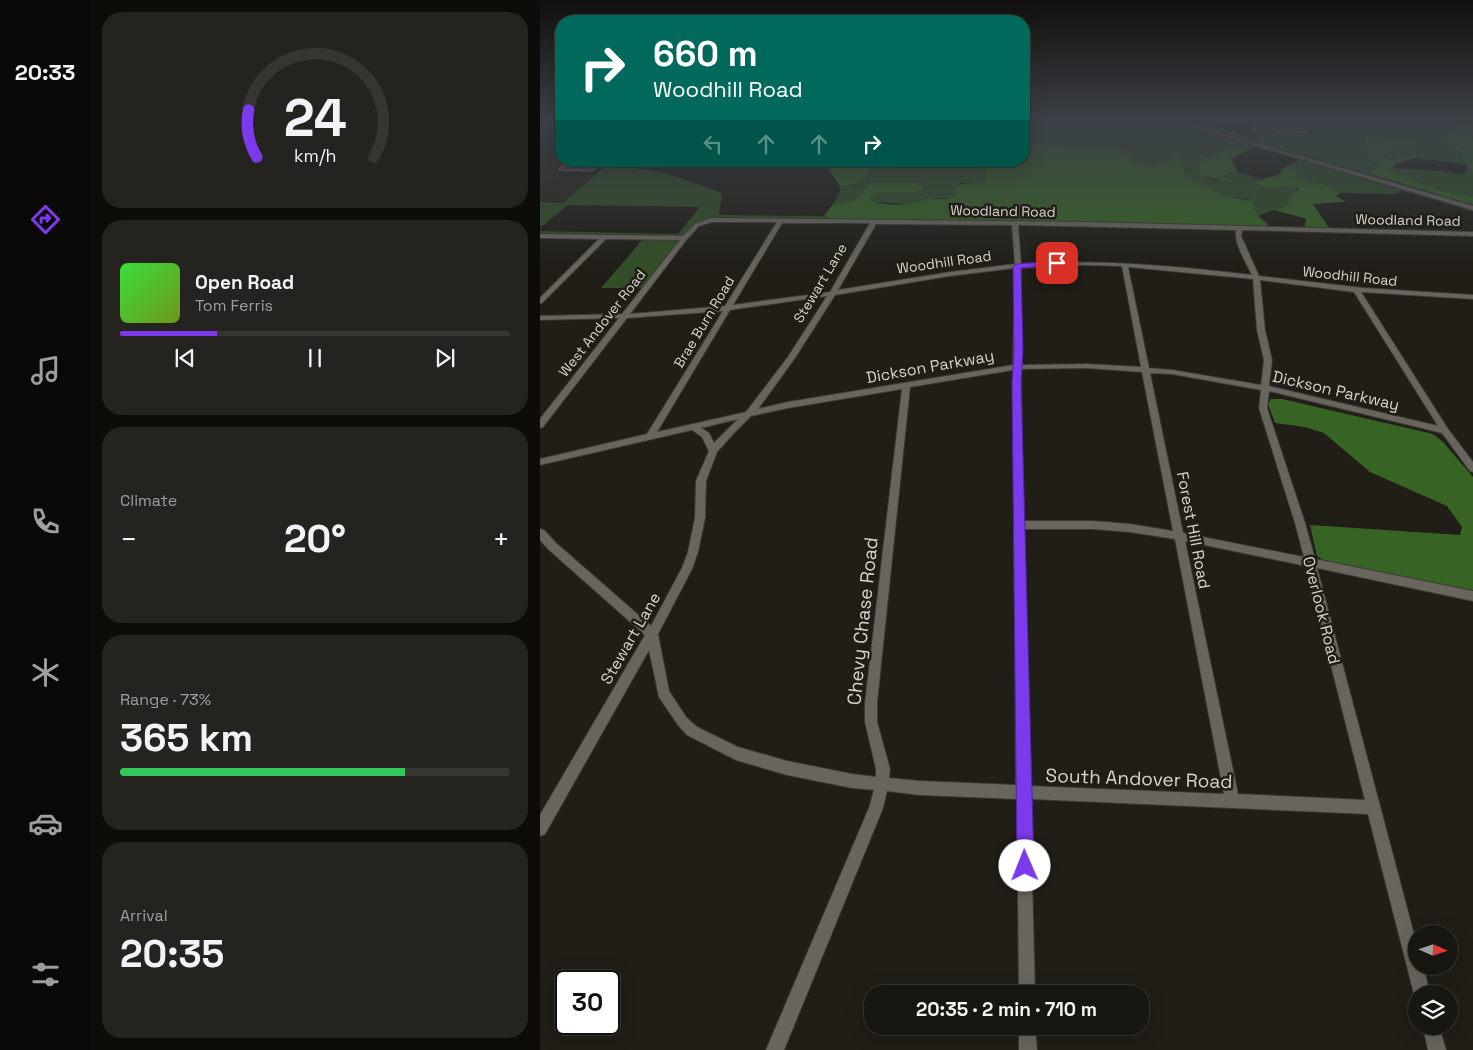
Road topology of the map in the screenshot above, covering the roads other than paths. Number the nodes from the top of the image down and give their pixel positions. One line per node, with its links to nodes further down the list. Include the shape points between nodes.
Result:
1 (1343, 170): 2 (street)
2 (1473, 208)
3 (781, 220): 4 (street, Woodland Road); 10 (street, Woodland Road, via 711,220 697,225); 20 (street, Brae Burn Road)
4 (874, 221): 5 (street, Woodland Road); 14 (street, Stewart Lane)
5 (1015, 223): 6 (street, Woodland Road); 11 (street)
6 (1240, 228): 7 (street, Woodland Road); 13 (street, Overlook Road, via 1238,236)
7 (1473, 234)
8 (540, 236): 9 (street)
9 (604, 237): 10 (street); 19 (street)
10 (685, 238): 21 (street, West Andover Road)
11 (1017, 266): 12 (street, Woodhill Road, via 1066,263); 15 (street, Woodhill Road); 23 (street)
12 (1125, 266): 13 (street, Woodhill Road); 24 (street, Forest Hill Road)
13 (1256, 278): 16 (street, Woodhill Road); 26 (street, Overlook Road, via 1261,330 1268,360)
14 (841, 281): 15 (street); 17 (street, Stewart Lane)
15 (857, 288): 17 (street, Woodhill Road)
16 (1356, 290): 18 (street, Woodhill Road); 30 (street)
17 (834, 293): 20 (street, Woodhill Road); 27 (street, Stewart Lane, via 794,354)
18 (1473, 297)
19 (540, 302)
20 (726, 309): 21 (street, Woodhill Road); 31 (street, Brae Burn Road)
21 (624, 316): 22 (street, Woodhill Road); 28 (street, West Andover Road)
22 (540, 318)
23 (1017, 367): 24 (street, Dickson Parkway); 25 (street, Dickson Parkway); 35 (street)
24 (1146, 369): 26 (street, Dickson Parkway); 37 (street, Forest Hill Road)
25 (906, 385): 27 (street, Dickson Parkway); 41 (street, Chevy Chase Road, via 871,703 871,722 883,769)
26 (1265, 388): 30 (street, Dickson Parkway); 38 (street, Overlook Road, via 1263,408 1297,511)
27 (747, 414): 29 (street, Dickson Parkway); 32 (street, Stewart Lane)
28 (540, 424)
29 (694, 427): 31 (street, Dickson Parkway); 32 (street, via 706,435)
30 (1445, 431): 34 (street)
31 (650, 437): 33 (street, Dickson Parkway)
32 (713, 451): 40 (street, Stewart Lane, via 701,481 700,518 693,552)
33 (540, 462)
34 (1473, 469)
35 (1019, 525): 37 (street, via 1114,526); 42 (street)
36 (540, 533): 40 (street)
37 (1181, 536): 38 (street); 43 (street, Forest Hill Road)
38 (1309, 564): 39 (street); 44 (street, Overlook Road)
39 (1473, 596)
40 (652, 634): 41 (street, South Andover Road, via 663,693 692,731 719,746 761,761 823,776); 45 (street, Stewart Lane)
41 (882, 785): 42 (street, South Andover Road); 50 (street, Chevy Chase Road, via 866,834)
42 (1024, 793): 43 (street, South Andover Road); 46 (street)
43 (1232, 800): 44 (street, South Andover Road)
44 (1373, 807): 47 (street, Overlook Road)
45 (541, 823)
46 (1027, 985)
47 (1420, 985)
48 (1027, 1035): 51 (street)
49 (1433, 1035): 52 (street)
50 (775, 1050)
51 (1028, 1050)
52 (1437, 1050)

